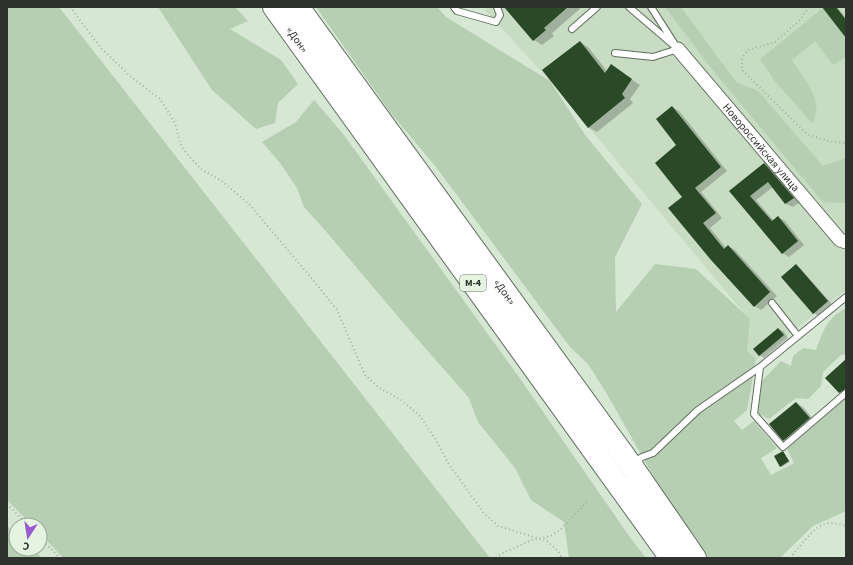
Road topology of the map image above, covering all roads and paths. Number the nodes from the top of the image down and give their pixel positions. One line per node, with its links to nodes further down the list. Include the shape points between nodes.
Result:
1 (70, 7): 25 (path, via 100,47 129,75 160,99 175,123 180,143 187,154 201,169 224,182 249,204 318,286 337,310 365,375 420,416 448,463 483,512 498,526)
2 (274, 7): 30 (highway, «Дон» / М-4)
3 (298, 7): 20 (highway, «Дон» / М-4)
4 (454, 7): 5 (lane, via 457,11 496,22 500,15)
5 (497, 7)
6 (597, 7): 10 (lane)
7 (629, 7): 11 (lane)
8 (651, 7): 11 (lane)
9 (809, 7): 13 (path, via 801,19 775,42 748,50 742,58 742,70 807,134 828,141)
10 (572, 29)
11 (678, 49): 12 (lane, via 654,57); 14 (street, Новороссийская улица, via 840,240)
12 (615, 53)
13 (846, 143)
14 (846, 242)
15 (846, 297): 17 (lane)
16 (772, 303): 17 (lane)
17 (798, 336): 18 (lane)
18 (760, 367): 19 (lane, via 754,414 783,447); 20 (lane, via 698,410 653,453)
19 (846, 393)
20 (631, 465): 31 (highway, «Дон» / М-4)
21 (587, 502): 25 (path, via 561,529 551,536)
22 (7, 504): 23 (path)
23 (20, 517)
24 (846, 526): 32 (path, via 823,524 806,538)
25 (540, 539): 28 (path, via 532,540); 29 (path, via 547,541)
26 (48, 546): 27 (path)
27 (60, 558)
28 (496, 558)
29 (562, 558)
30 (671, 558)
31 (695, 558)
32 (790, 558)

